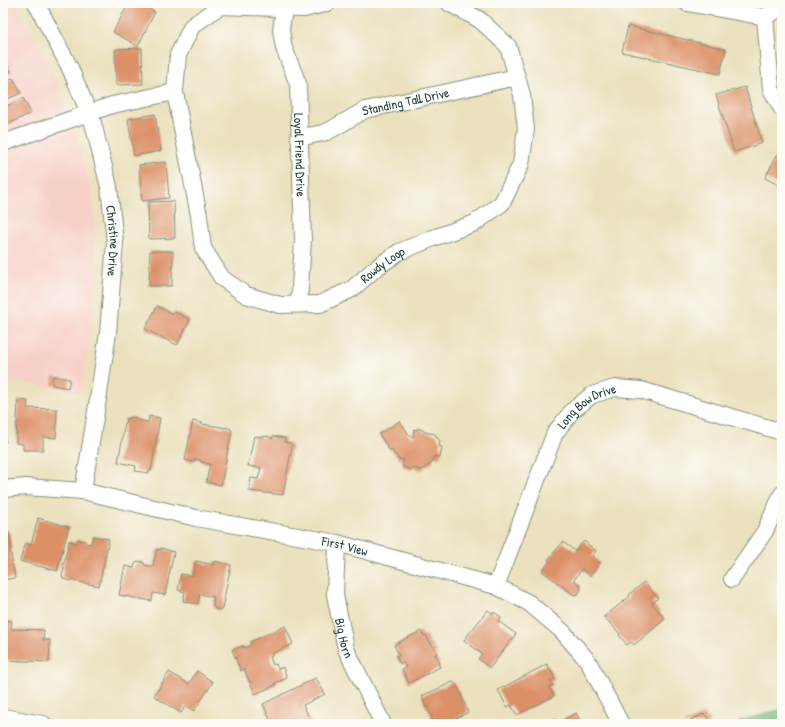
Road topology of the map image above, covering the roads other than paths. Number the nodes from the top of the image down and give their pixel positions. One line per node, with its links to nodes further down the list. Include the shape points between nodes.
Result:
1 (36, 3): 11 (street, Christine Drive, via 70,68)
2 (328, 3): 6 (street, Rowdy Loop, via 304,9)
3 (449, 3): 8 (street, Rowdy Loop, via 480,20 508,46)
4 (687, 3): 7 (street)
5 (782, 7): 7 (street)
6 (284, 8): 9 (street, Rowdy Loop, via 220,6 192,26 178,54); 12 (street, Loyal Friend Drive, via 281,30 284,48 298,84)
7 (765, 17): 10 (street, via 771,89)
8 (517, 77): 12 (street, Standing Tall Drive, via 365,110 327,132); 14 (street, Rowdy Loop, via 526,129 521,164 502,203 475,223 399,252 352,289 320,304)
9 (175, 92): 11 (street, via 112,105); 14 (street, Rowdy Loop, via 203,248 222,278 246,295 280,305)
10 (782, 109)
11 (89, 114): 13 (street); 17 (street, Christine Drive, via 109,187 114,242 108,333)
12 (299, 138): 14 (street, Loyal Friend Drive, via 303,240)
13 (3, 143)
14 (299, 304)
15 (782, 432): 21 (street, Long Bow Drive, via 640,390 615,388 592,395 572,411 555,433)
16 (3, 489): 17 (street, First View, via 26,486)
17 (83, 491): 19 (street, First View, via 196,518)
18 (782, 494): 20 (street, via 766,531)
19 (337, 543): 21 (street, First View); 24 (street, Big Horn, via 334,595 346,649)
20 (732, 579)
21 (496, 586): 25 (street, First View, via 529,603 562,631 588,661)
22 (3, 717): 23 (street)
23 (43, 724)
24 (383, 724)
25 (621, 724)

